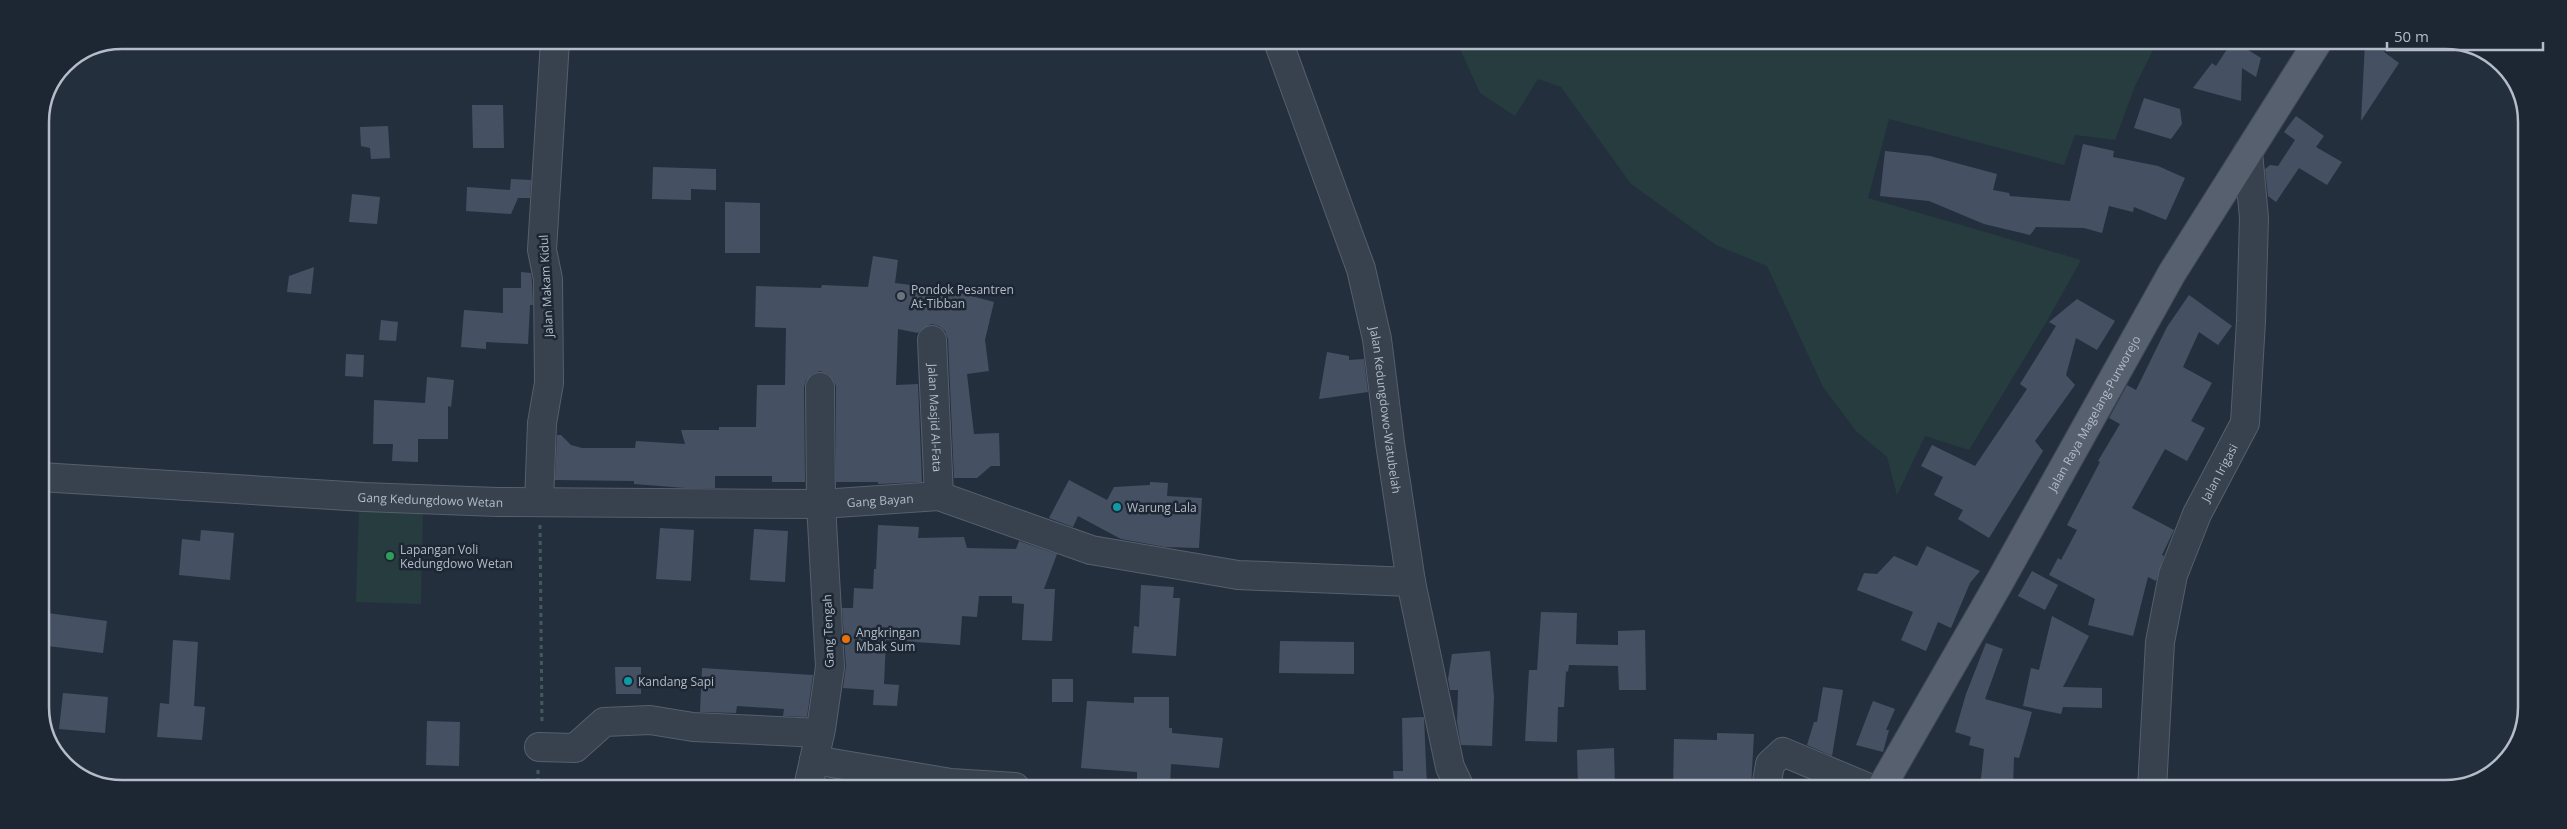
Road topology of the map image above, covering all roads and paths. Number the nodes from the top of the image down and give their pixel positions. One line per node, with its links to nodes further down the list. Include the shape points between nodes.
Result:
1 (554, 49): 9 (street, Jalan Makam Kidul, via 542,250 548,279 549,382 542,422)
2 (1281, 49): 11 (street, Jalan Kedungdowo-Watubelah, via 1361,270 1377,339)
3 (2313, 49): 4 (main road, Jalan Raya Magelang-Purworejo)
4 (2248, 152): 21 (main road, Jalan Raya Magelang-Purworejo, via 2172,274); 22 (street, Jalan Irigasi, via 2254,218 2245,423 2197,514 2173,575 2160,642)
5 (932, 340): 8 (street, Jalan Masjid Al-Fata)
6 (820, 387): 10 (street, Gang Tengah)
7 (49, 478): 9 (street, Gang Kedungdowo Wetan, via 364,498)
8 (939, 496): 10 (street, Gang Bayan); 11 (street, via 1091,550 1238,576)
9 (539, 502): 10 (street, Gang Kedungdowo Wetan); 13 (path, via 542,721)
10 (821, 504): 12 (street, Gang Tengah, via 830,667)
11 (1411, 582): 18 (street, Jalan Kedungdowo-Watubelah, via 1450,767)
12 (820, 733): 13 (street, via 693,727 650,720 604,722 575,748); 14 (street, Gang Tengah)
13 (539, 747): 15 (path)
14 (814, 760): 16 (street, Gang Tengah); 17 (street)
15 (538, 780)
16 (810, 780)
17 (933, 780)
18 (1456, 780)
19 (1767, 780): 20 (street, via 1770,764 1783,752)
20 (1850, 780)
21 (1886, 780)
22 (2152, 780)

